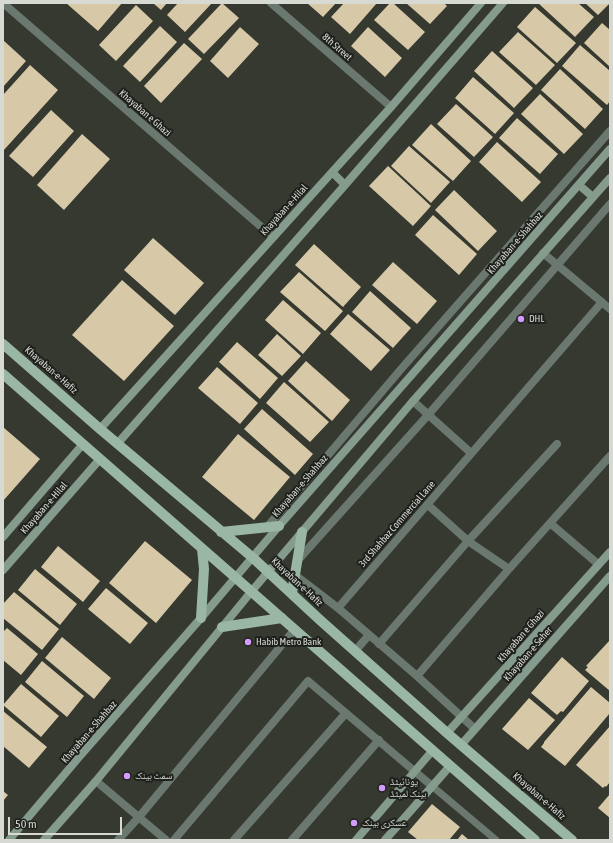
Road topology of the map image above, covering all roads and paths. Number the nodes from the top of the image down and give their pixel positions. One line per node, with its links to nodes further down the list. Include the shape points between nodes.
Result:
1 (3, 3): 14 (street, Khayaban e Ghazi)
2 (271, 3): 5 (street, 8th Street)
3 (481, 3): 5 (street, Khayaban-e-Hilal)
4 (503, 3): 10 (street)
5 (391, 107): 8 (street, Khayaban-e-Hilal)
6 (610, 131): 33 (street, via 402,368)
7 (610, 149): 11 (street, Khayaban-e-Shahbaz)
8 (332, 172): 10 (street); 14 (street, Khayaban-e-Hilal)
9 (610, 178): 12 (street)
10 (345, 185): 24 (street)
11 (579, 185): 12 (street); 32 (street, Khayaban-e-Shahbaz)
12 (593, 197): 15 (street)
13 (610, 204): 16 (street)
14 (273, 237): 23 (street, Khayaban-e-Hilal)
15 (543, 253): 16 (street); 21 (street)
16 (557, 264): 17 (street); 22 (street)
17 (602, 302): 18 (street); 27 (street, 3rd Shahbaz Commercial Lane)
18 (610, 309)
19 (3, 344): 23 (main road, Khayaban-e-Hafiz)
20 (3, 374): 25 (main road)
21 (413, 401): 22 (street); 35 (street)
22 (428, 415): 27 (street); 41 (street)
23 (100, 429): 24 (main road, Khayaban-e-Hafiz)
24 (118, 443): 34 (main road, Khayaban-e-Hafiz)
25 (83, 444): 29 (main road); 36 (street)
26 (557, 444): 37 (street)
27 (471, 453): 30 (street, 3rd Shahbaz Commercial Lane)
28 (610, 456): 31 (street)
29 (100, 459): 38 (main road); 44 (street, Khayaban-e-Hilal)
30 (428, 505): 37 (street); 51 (street, 3rd Shahbaz Commercial Lane)
31 (550, 523): 42 (street); 43 (street)
32 (279, 526): 33 (main road); 40 (street, Khayaban-e-Shahbaz)
33 (267, 528): 34 (main road)
34 (221, 532): 40 (main road, Khayaban-e-Hafiz)
35 (302, 532): 41 (main road); 45 (street)
36 (3, 537)
37 (468, 541): 43 (street); 57 (street)
38 (202, 550): 48 (main road); 52 (main road, via 204,580)
39 (610, 552): 42 (street, Khayaban e Ghazi)
40 (252, 557): 45 (main road, Khayaban-e-Hafiz); 48 (street, Khayaban-e-Shahbaz)
41 (298, 560): 46 (main road)
42 (598, 564): 61 (street, Khayaban e Ghazi)
43 (509, 569): 59 (street)
44 (3, 570)
45 (269, 572): 49 (street); 50 (main road, Khayaban-e-Hafiz)
46 (295, 575): 50 (main road); 51 (street)
47 (610, 576): 62 (street, Khayaban-e-Seher)
48 (235, 577): 49 (main road); 52 (street, Khayaban-e-Shahbaz)
49 (251, 592): 53 (main road); 54 (street)
50 (292, 594): 58 (main road, Khayaban-e-Hafiz)
51 (338, 608): 56 (street)
52 (201, 618): 72 (street, Khayaban-e-Shahbaz)
53 (282, 618): 54 (main road); 55 (main road)
54 (222, 627): 69 (street)
55 (295, 629): 66 (main road); 71 (street)
56 (369, 635): 57 (street); 58 (street)
57 (379, 644): 59 (street)
58 (355, 651): 63 (main road, Khayaban-e-Hafiz)
59 (417, 676): 61 (street)
60 (346, 712): 64 (street); 76 (street, via 308,681); 77 (street)
61 (462, 718): 62 (street); 63 (street, Khayaban e Ghazi)
62 (475, 729): 65 (street, Khayaban-e-Seher)
63 (447, 734): 65 (main road, Khayaban-e-Hafiz)
64 (379, 740): 68 (street); 78 (street)
65 (461, 745): 83 (main road, Khayaban-e-Hafiz)
66 (433, 750): 67 (main road); 68 (street)
67 (450, 766): 70 (street); 82 (main road)
68 (416, 771): 70 (street); 79 (street)
69 (96, 781): 71 (street); 73 (street)
70 (432, 786): 80 (street); 81 (lane)
71 (139, 817): 74 (street); 75 (street)
72 (9, 840)
73 (44, 840)
74 (118, 840)
75 (166, 840)
76 (174, 840)
77 (234, 840)
78 (292, 840)
79 (356, 840)
80 (385, 840)
81 (496, 840)
82 (535, 840)
83 (572, 840)

